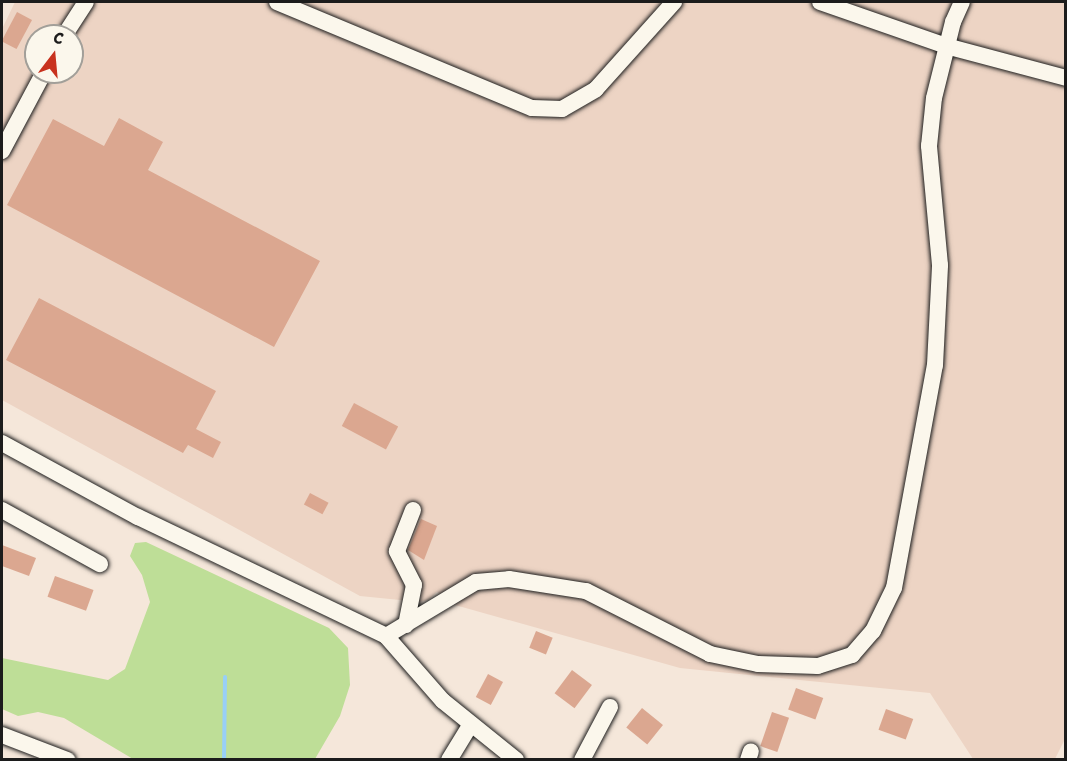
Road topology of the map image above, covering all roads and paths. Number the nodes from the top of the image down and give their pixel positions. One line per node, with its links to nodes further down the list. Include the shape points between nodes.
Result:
1 (86, 2): 6 (street)
2 (277, 2): 3 (street, via 532,108 562,109 596,89)
3 (674, 2)
4 (820, 2): 7 (street)
5 (962, 2): 7 (street)
6 (72, 24)
7 (946, 46): 8 (street); 15 (street, via 934,98 929,146 940,265 934,365 894,588 873,631 852,655 818,666 758,664 710,654 586,591 509,579 476,582)
8 (1065, 78)
9 (38, 84): 10 (street)
10 (2, 151)
11 (2, 443): 16 (street, via 138,518)
12 (2, 510): 14 (street)
13 (413, 510): 15 (street, via 397,551 414,585)
14 (100, 564)
15 (406, 625): 16 (street)
16 (386, 636): 18 (street, via 443,701)
17 (610, 707): 23 (street)
18 (471, 724): 21 (street); 22 (street)
19 (2, 735): 20 (street)
20 (67, 759)
21 (448, 759)
22 (516, 759)
23 (582, 759)

